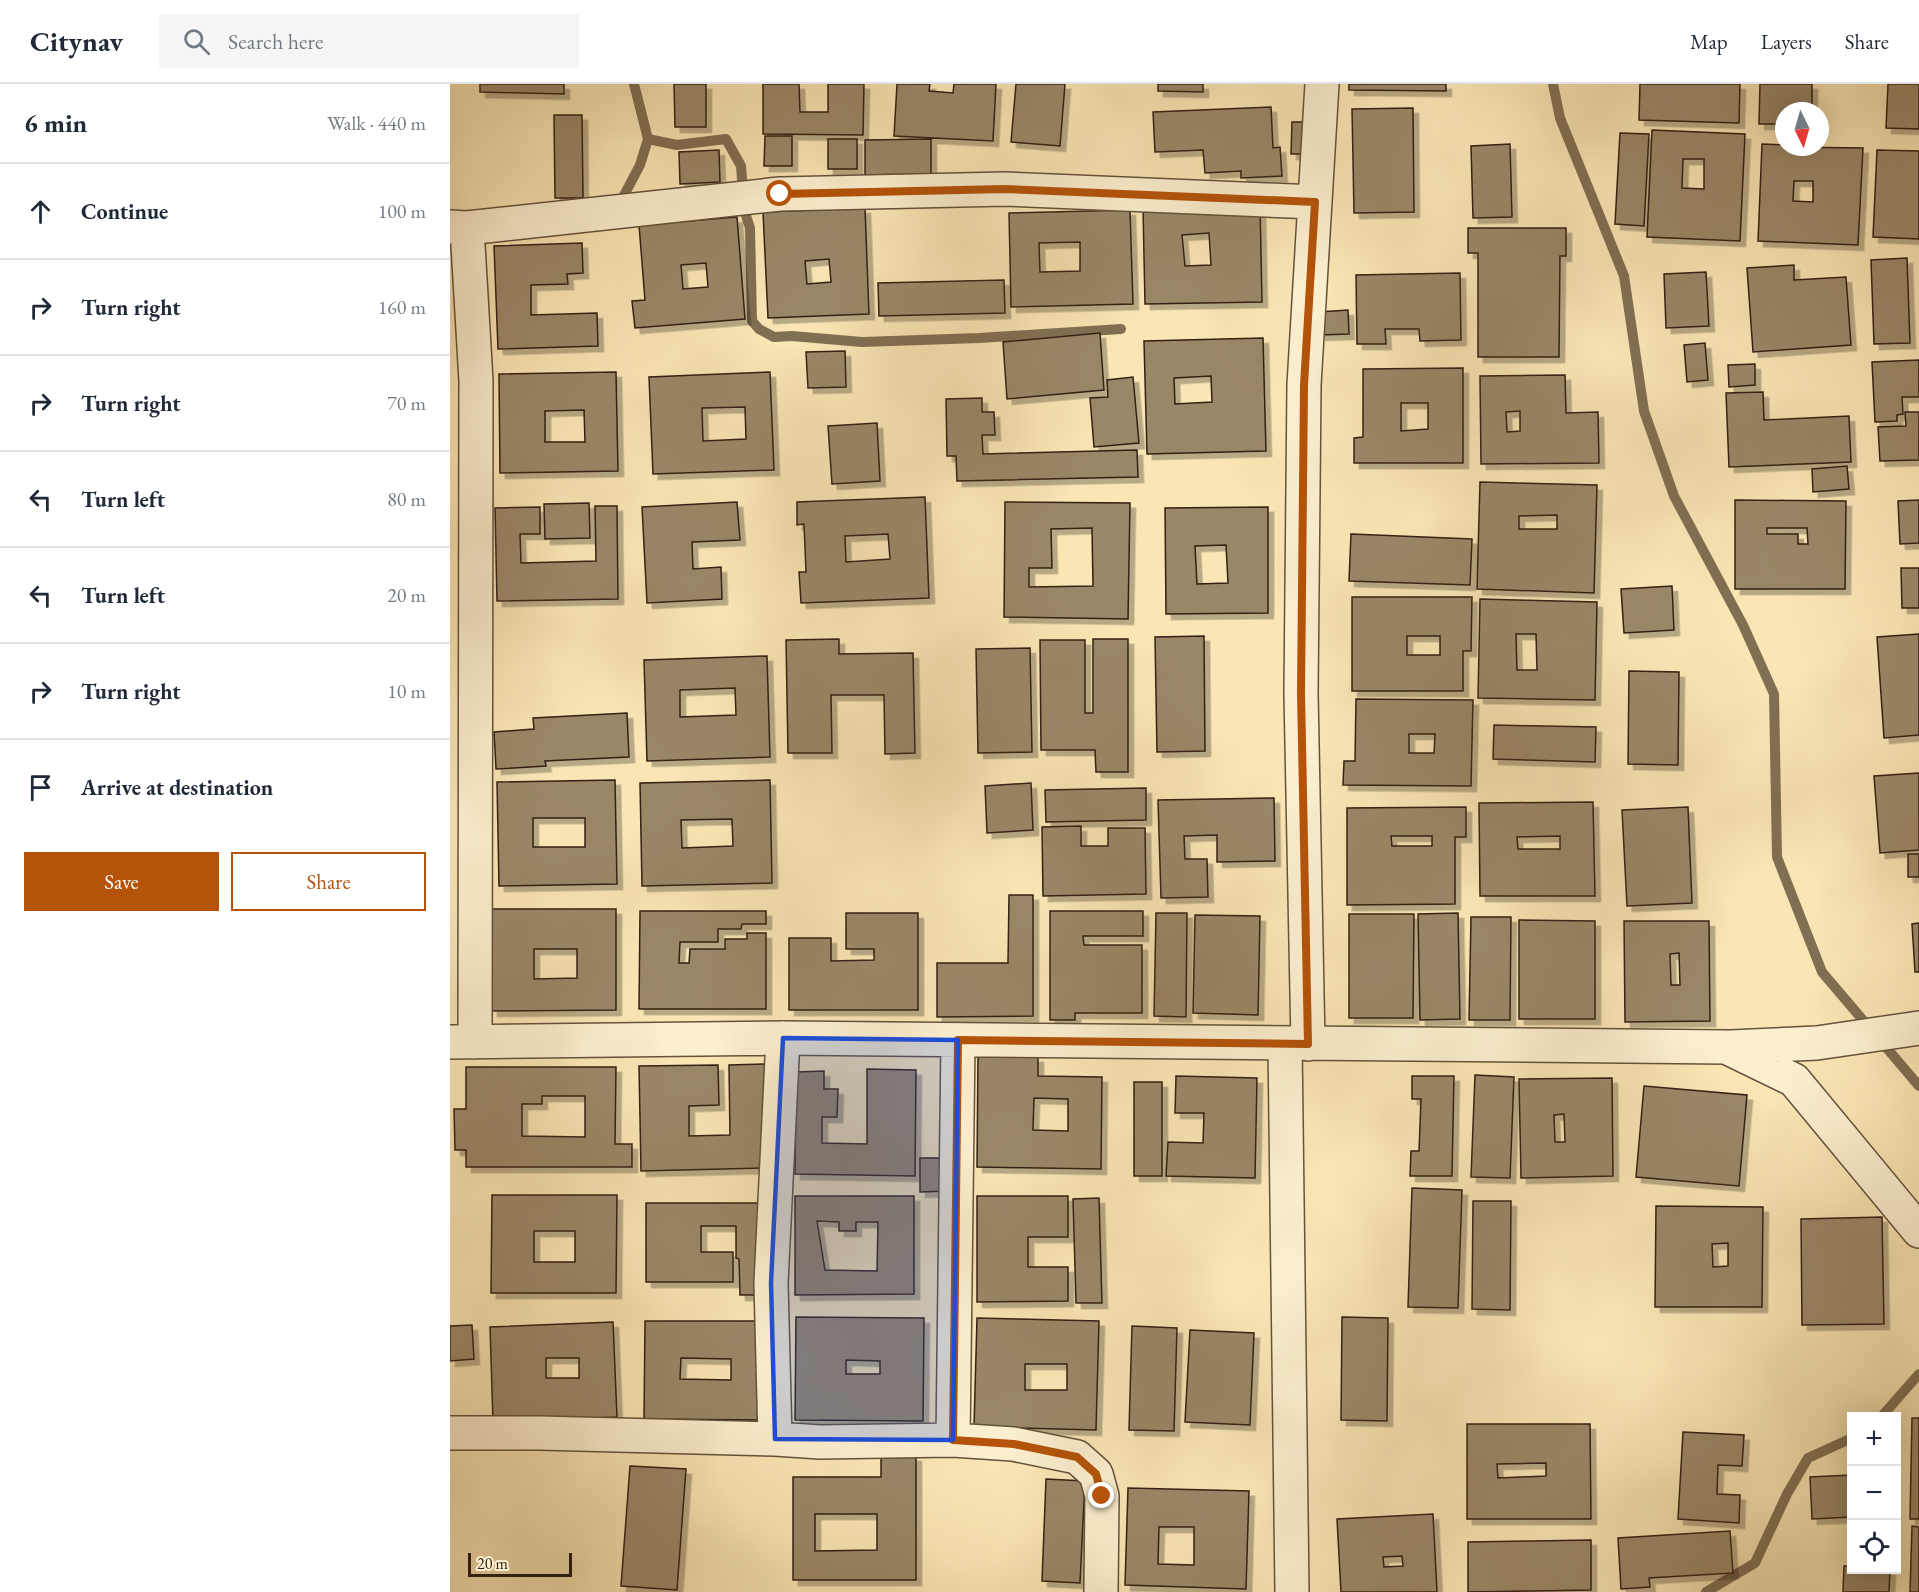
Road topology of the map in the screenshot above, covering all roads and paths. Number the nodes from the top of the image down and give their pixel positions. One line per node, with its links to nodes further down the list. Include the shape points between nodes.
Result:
1 (1322, 84): 2 (street)
2 (1315, 202): 3 (street, via 1005,189 780,194); 8 (street, via 1304,397)
3 (459, 227): 7 (street, via 476,381)
4 (1918, 1028): 9 (street, via 1817,1043)
5 (783, 1038): 6 (street); 7 (street); 12 (street, via 771,1283)
6 (958, 1040): 8 (street); 13 (street)
7 (462, 1042)
8 (1297, 1043): 9 (street); 15 (street)
9 (1726, 1047): 10 (street, via 1794,1080)
10 (1919, 1231)
11 (450, 1433): 12 (street)
12 (775, 1439): 13 (street)
13 (953, 1440): 14 (street, via 1014,1444 1077,1457 1096,1474 1102,1496)
14 (1101, 1592)
15 (1292, 1592)

